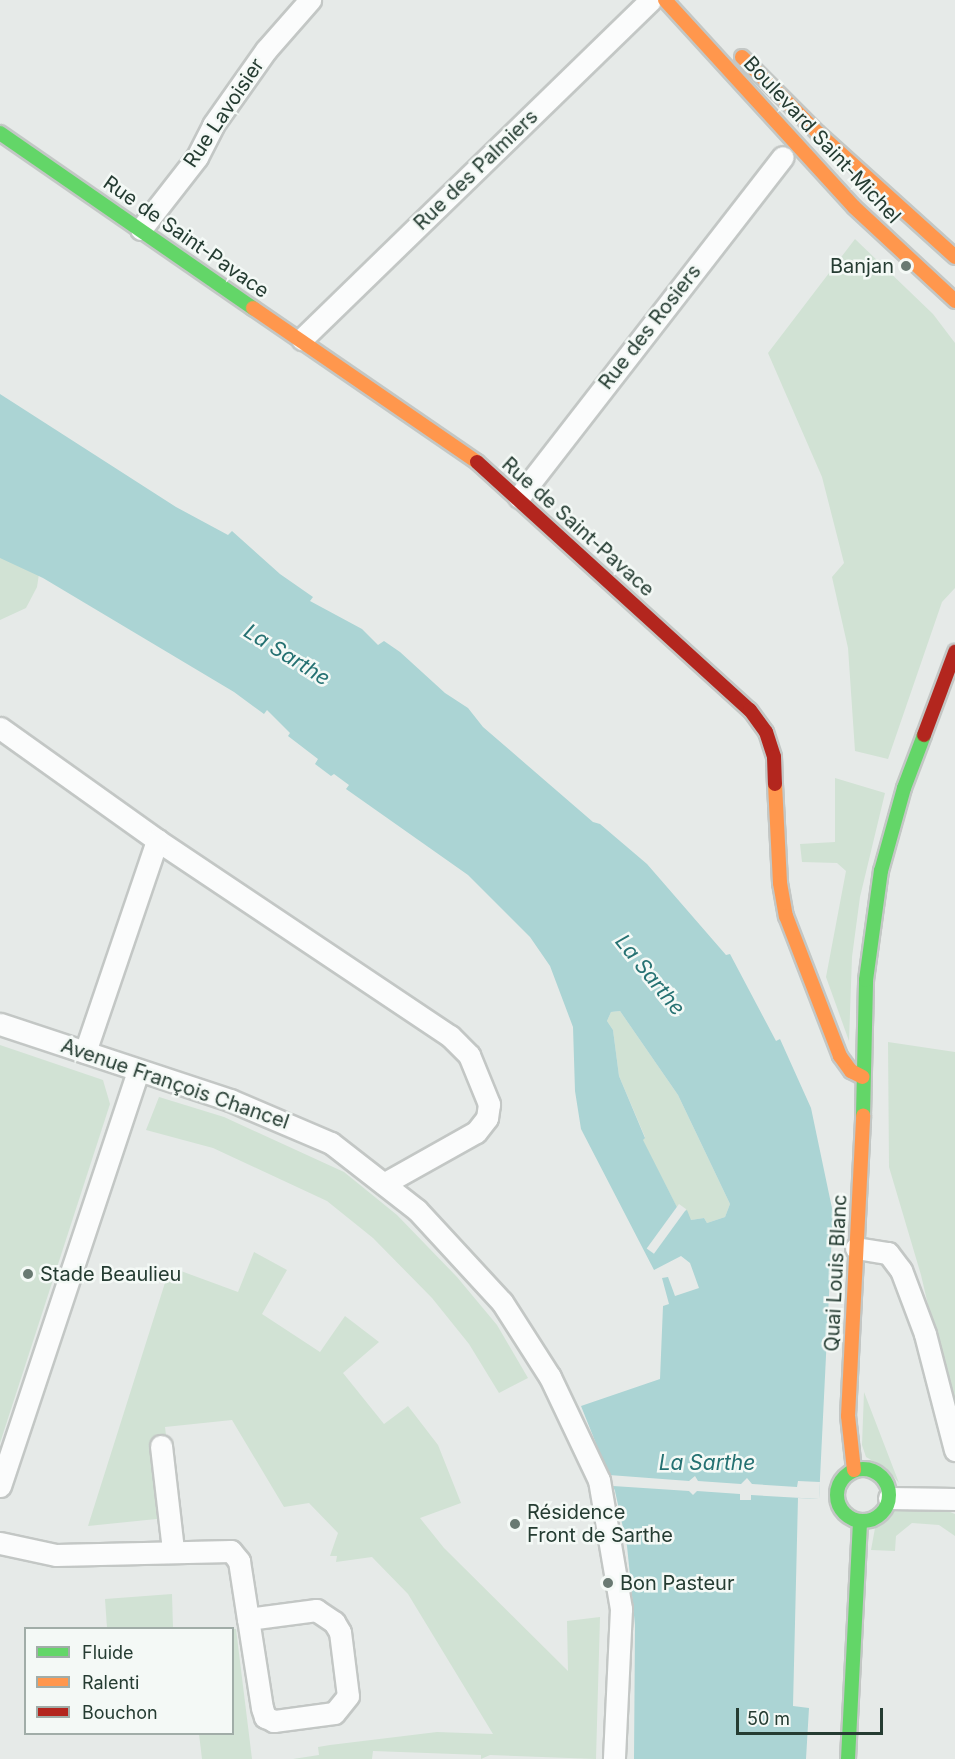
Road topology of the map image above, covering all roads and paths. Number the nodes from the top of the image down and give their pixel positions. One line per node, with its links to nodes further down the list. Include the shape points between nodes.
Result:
1 (309, 0): 7 (street, Rue Lavoisier, via 266,50 213,125 197,157)
2 (650, 0): 10 (street, Rue des Palmiers)
3 (665, 0): 9 (main road, Boulevard Saint-Michel, via 860,213)
4 (734, 49): 8 (main road, Boulevard Saint-Michel, via 818,133)
5 (0, 133): 7 (main road, Rue de Saint-Pavace)
6 (783, 157): 11 (street, Rue des Rosiers)
7 (141, 229): 10 (main road, Rue de Saint-Pavace, via 222,288)
8 (955, 257)
9 (955, 300)
10 (302, 339): 11 (main road, Rue de Saint-Pavace, via 482,466)
11 (519, 497): 18 (main road, Rue de Saint-Pavace, via 750,710 766,732 774,757 781,899 844,1063)
12 (955, 652): 18 (main road, Quai Louis Blanc, via 904,788 881,871 866,980)
13 (0, 728): 14 (street)
14 (157, 840): 16 (street); 19 (street, via 450,1036 469,1055 489,1104 487,1118 476,1131)
15 (0, 1024): 16 (street, Avenue François Chancel)
16 (85, 1052): 17 (street, Avenue François Chancel)
17 (138, 1070): 19 (street, Avenue François Chancel, via 282,1119 331,1143); 24 (street)
18 (863, 1077): 20 (main road, Quai Louis Blanc)
19 (385, 1183): 31 (street, Avenue François Chancel, via 449,1241 502,1302 550,1377 599,1480 621,1609)
20 (856, 1248): 22 (street, via 888,1253 898,1264 925,1334); 23 (main road, Quai Louis Blanc, via 848,1416)
21 (161, 1446): 29 (street)
22 (955, 1450)
23 (854, 1470): 25 (main road, via 878,1474 887,1485); 27 (main road, via 842,1480 837,1499 848,1516)
24 (0, 1486)
25 (889, 1498): 26 (street); 27 (main road, via 876,1517)
26 (955, 1498)
27 (860, 1521): 32 (main road)
28 (0, 1543): 29 (street, via 56,1556)
29 (173, 1550): 30 (street, via 231,1551 239,1562)
30 (248, 1619): 30 (street, via 265,1717 274,1721 334,1713 348,1696 340,1632 334,1622 316,1610)
31 (614, 1759)
32 (848, 1759)

